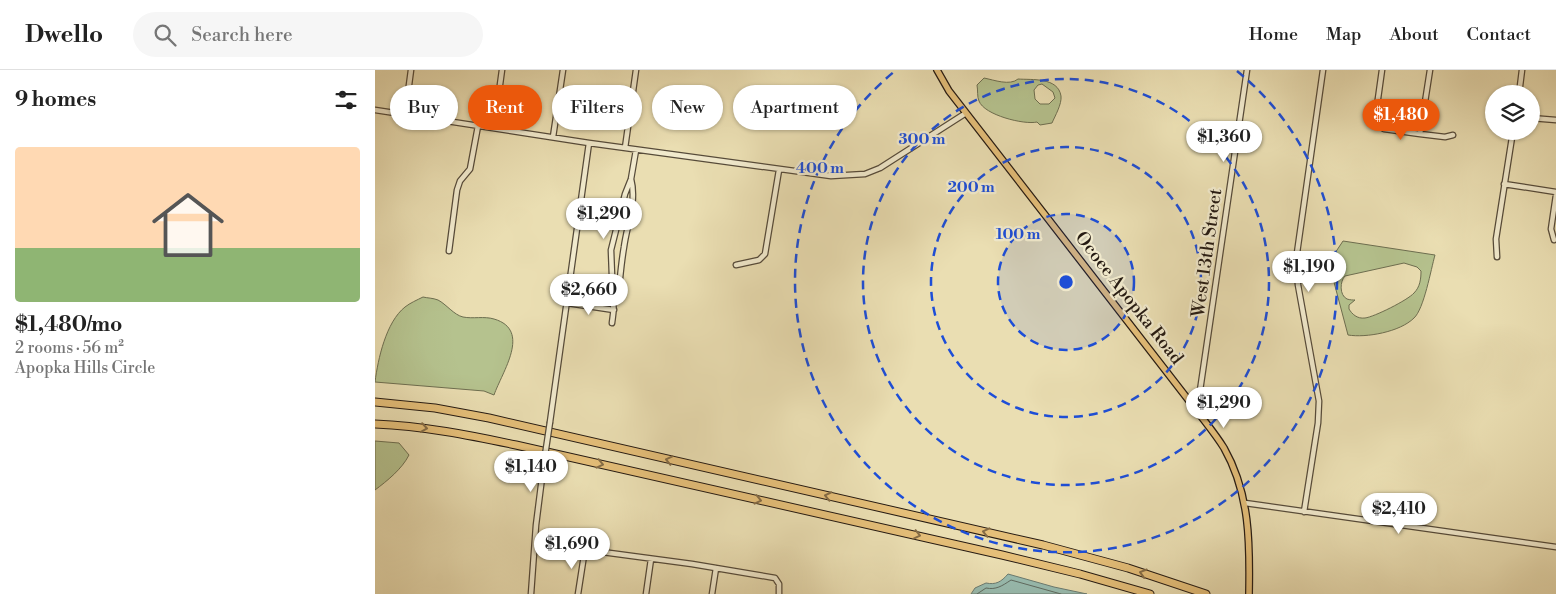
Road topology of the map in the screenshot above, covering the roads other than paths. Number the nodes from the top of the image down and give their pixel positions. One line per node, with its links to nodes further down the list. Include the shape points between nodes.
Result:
1 (411, 70): 11 (street)
2 (502, 70): 12 (street)
3 (563, 70): 23 (street)
4 (636, 70): 26 (street)
5 (937, 70): 16 (main road, Ocoee Apopka Road)
6 (1247, 70): 41 (street, West 13th Street)
7 (1323, 70): 44 (street, via 1296,260 1319,401)
8 (1383, 70): 21 (street, via 1375,120 1377,125)
9 (1430, 70): 21 (street)
10 (1522, 70): 13 (street)
11 (409, 85)
12 (500, 85)
13 (1520, 85)
14 (375, 110): 15 (street)
15 (390, 112)
16 (966, 113): 28 (street, via 880,168 865,174 831,176); 41 (main road, Ocoee Apopka Road)
17 (1540, 119): 18 (street)
18 (1556, 120)
19 (477, 130): 33 (street, via 470,169 457,190)
20 (507, 130): 23 (street)
21 (1420, 134): 22 (street)
22 (1453, 135)
23 (553, 137): 25 (street)
24 (1512, 140): 30 (street)
25 (589, 143): 26 (street); 37 (street)
26 (625, 148): 27 (street)
27 (636, 150): 28 (street); 29 (street)
28 (779, 170): 35 (street, via 765,254 759,260)
29 (631, 179): 36 (street, via 634,190 630,223 618,297); 36 (street, via 611,250 609,296)
30 (1505, 184): 31 (street); 34 (street, via 1496,239)
31 (1556, 193): 32 (street, via 1551,228)
32 (1554, 240)
33 (449, 251)
34 (1497, 257)
35 (736, 265)
36 (613, 300): 38 (street)
37 (567, 303): 38 (street); 45 (street, bridge)
38 (614, 310): 39 (street)
39 (612, 323)
40 (375, 402): 56 (highway, one-way to 40, via 1083,556 879,507 489,418)
41 (1197, 411): 43 (main road, Ocoee Apopka Road, via 1225,450)
42 (375, 424): 55 (highway, one-way to 55, via 403,425 507,444 1002,555)
43 (1245, 503): 44 (street); 57 (main road, Ocoee Apopka Road, via 1250,539)
44 (1304, 512): 46 (street)
45 (535, 543): 47 (street); 50 (street)
46 (1556, 547)
47 (585, 550): 48 (street); 51 (street)
48 (651, 559): 49 (street); 52 (street)
49 (716, 568): 53 (street); 54 (street, via 775,578)
50 (531, 594)
51 (579, 594)
52 (646, 594)
53 (712, 594)
54 (779, 594)
55 (1149, 594)
56 (1206, 594)
57 (1249, 594)

